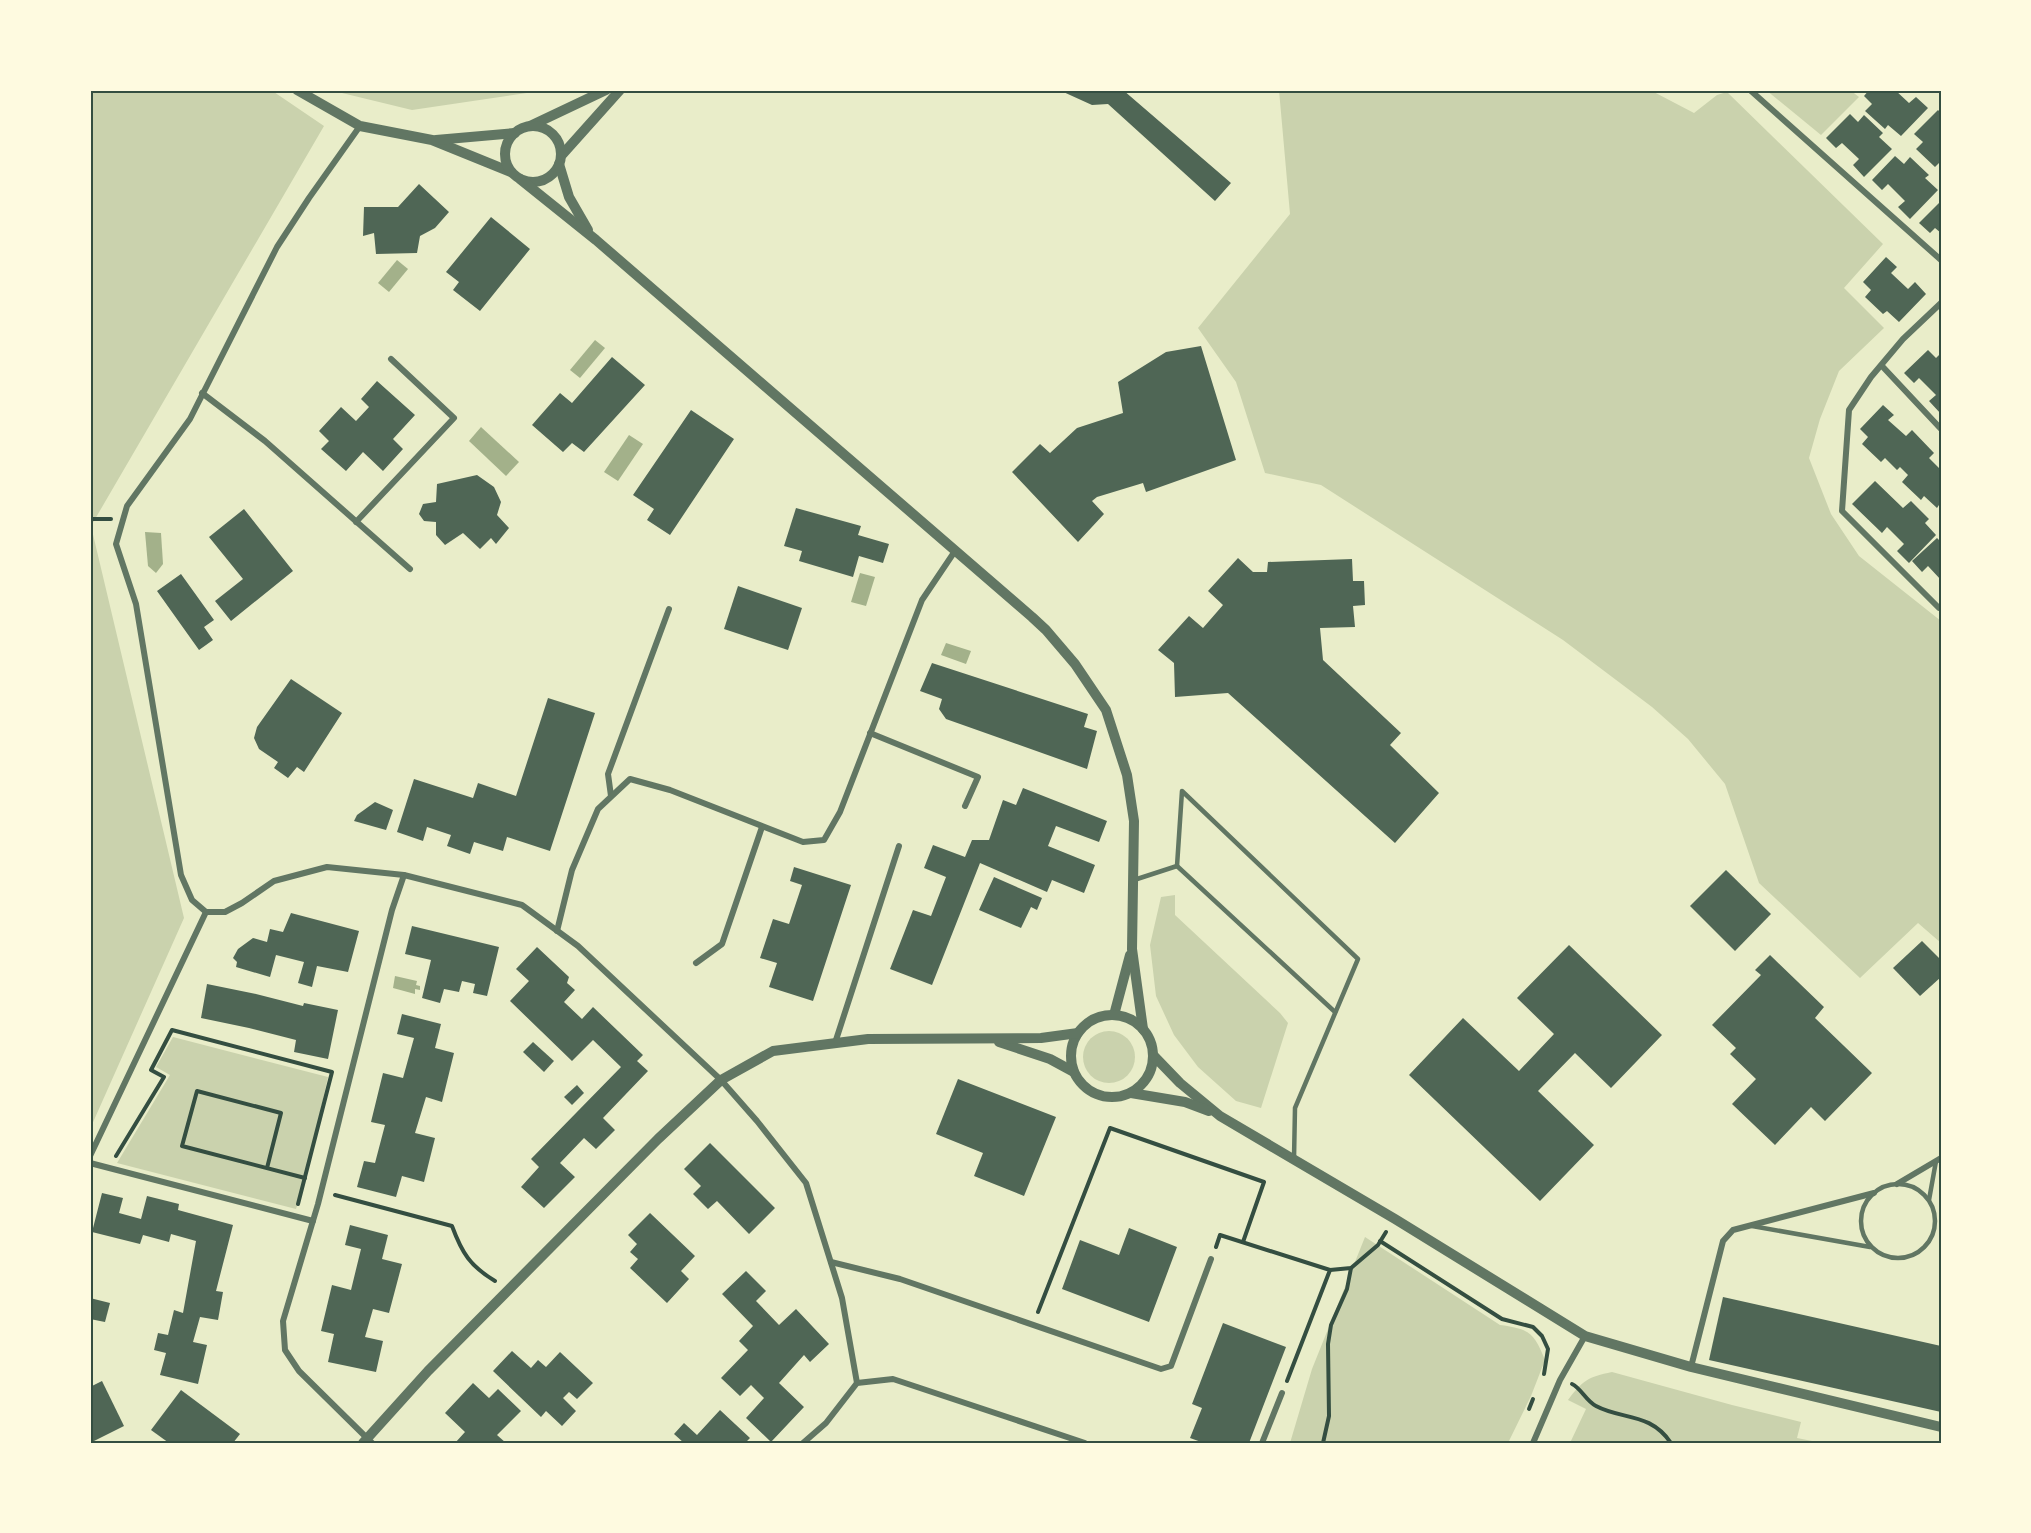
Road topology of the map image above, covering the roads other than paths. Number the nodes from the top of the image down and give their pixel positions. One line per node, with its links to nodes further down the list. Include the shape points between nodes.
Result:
1 (297, 90): 5 (street)
2 (606, 90): 6 (street)
3 (620, 90): 9 (street)
4 (1750, 90): 12 (street)
5 (360, 126): 8 (street); 16 (street, via 277,247)
6 (528, 127): 7 (street); 9 (street, via 551,133)
7 (515, 133): 8 (street); 10 (street, via 505,156)
8 (432, 140): 10 (street)
9 (560, 160): 10 (street, via 547,178 529,182); 11 (street, via 569,197)
10 (516, 176): 11 (street)
11 (596, 240): 19 (street)
12 (1941, 260)
13 (1941, 303): 15 (street, via 1903,339)
14 (391, 359): 18 (street, via 454,418)
15 (1882, 366): 17 (street); 21 (street, via 1849,410 1842,511)
16 (202, 393): 18 (street, via 265,441); 31 (street, via 190,419 128,506 116,544 136,604 181,875 192,900)
17 (1941, 429)
18 (356, 522): 20 (street)
19 (955, 551): 23 (street, via 922,600); 30 (street, via 1046,630 1106,710 1127,775 1134,821)
20 (410, 570)
21 (1941, 607)
22 (669, 609): 24 (street, via 608,774)
23 (870, 734): 25 (street, via 978,777); 26 (street, via 840,812 824,840 803,842)
24 (611, 796): 26 (street, via 630,779 670,790); 32 (street, via 598,809 572,870)
25 (964, 806)
26 (762, 827): 34 (street, via 723,944)
27 (899, 846): 40 (street)
28 (1178, 866): 30 (lane); 35 (lane); 35 (lane, via 1182,791 1358,959)
29 (404, 874): 31 (street, via 327,867 274,881 225,912); 32 (street, via 522,905); 53 (street)
30 (1132, 880): 33 (street)
31 (206, 912): 46 (street)
32 (557, 931): 43 (street, via 578,946)
33 (1132, 949): 36 (street); 37 (street)
34 (696, 963)
35 (1335, 1012): 47 (lane, via 1295,1108)
36 (1114, 1015): 37 (street); 38 (street, via 1100,1017)
37 (1143, 1029): 41 (street)
38 (1078, 1033): 39 (street); 42 (street, via 1072,1045)
39 (990, 1039): 40 (street, via 868,1039); 42 (street)
40 (835, 1043): 43 (street, via 774,1051)
41 (1153, 1056): 44 (street, via 1147,1077); 45 (street)
42 (1074, 1071): 44 (street, via 1081,1083 1104,1096)
43 (721, 1080): 57 (street, via 806,1183); 63 (street, via 428,1371)
44 (1131, 1093): 45 (street, via 1185,1102)
45 (1220, 1116): 47 (street)
46 (90, 1156)
47 (1294, 1159): 58 (street)
48 (1939, 1159): 50 (street); 52 (lane)
49 (90, 1163): 53 (street)
50 (1897, 1184): 51 (lane); 52 (lane, via 1921,1191)
51 (1874, 1192): 54 (street); 55 (lane, via 1861,1219 1863,1237)
52 (1929, 1200): 55 (lane, via 1936,1224 1922,1251 1904,1259 1892,1259)
53 (313, 1221): 63 (street, via 283,1321 285,1350 299,1371)
54 (1749, 1226): 55 (lane); 59 (street, via 1733,1230 1723,1241)
55 (1870, 1247)
56 (1211, 1259): 57 (street, via 1171,1366 1161,1369 900,1279)
57 (831, 1262): 60 (street)
58 (1585, 1336): 59 (street); 67 (street, via 1560,1380)
59 (1691, 1367): 62 (street)
60 (857, 1383): 64 (street, via 826,1423); 65 (street, via 893,1379)
61 (1282, 1393): 66 (street)
62 (1941, 1427)
63 (367, 1442)
64 (803, 1443)
65 (1085, 1443)
66 (1262, 1443)
67 (1533, 1443)

